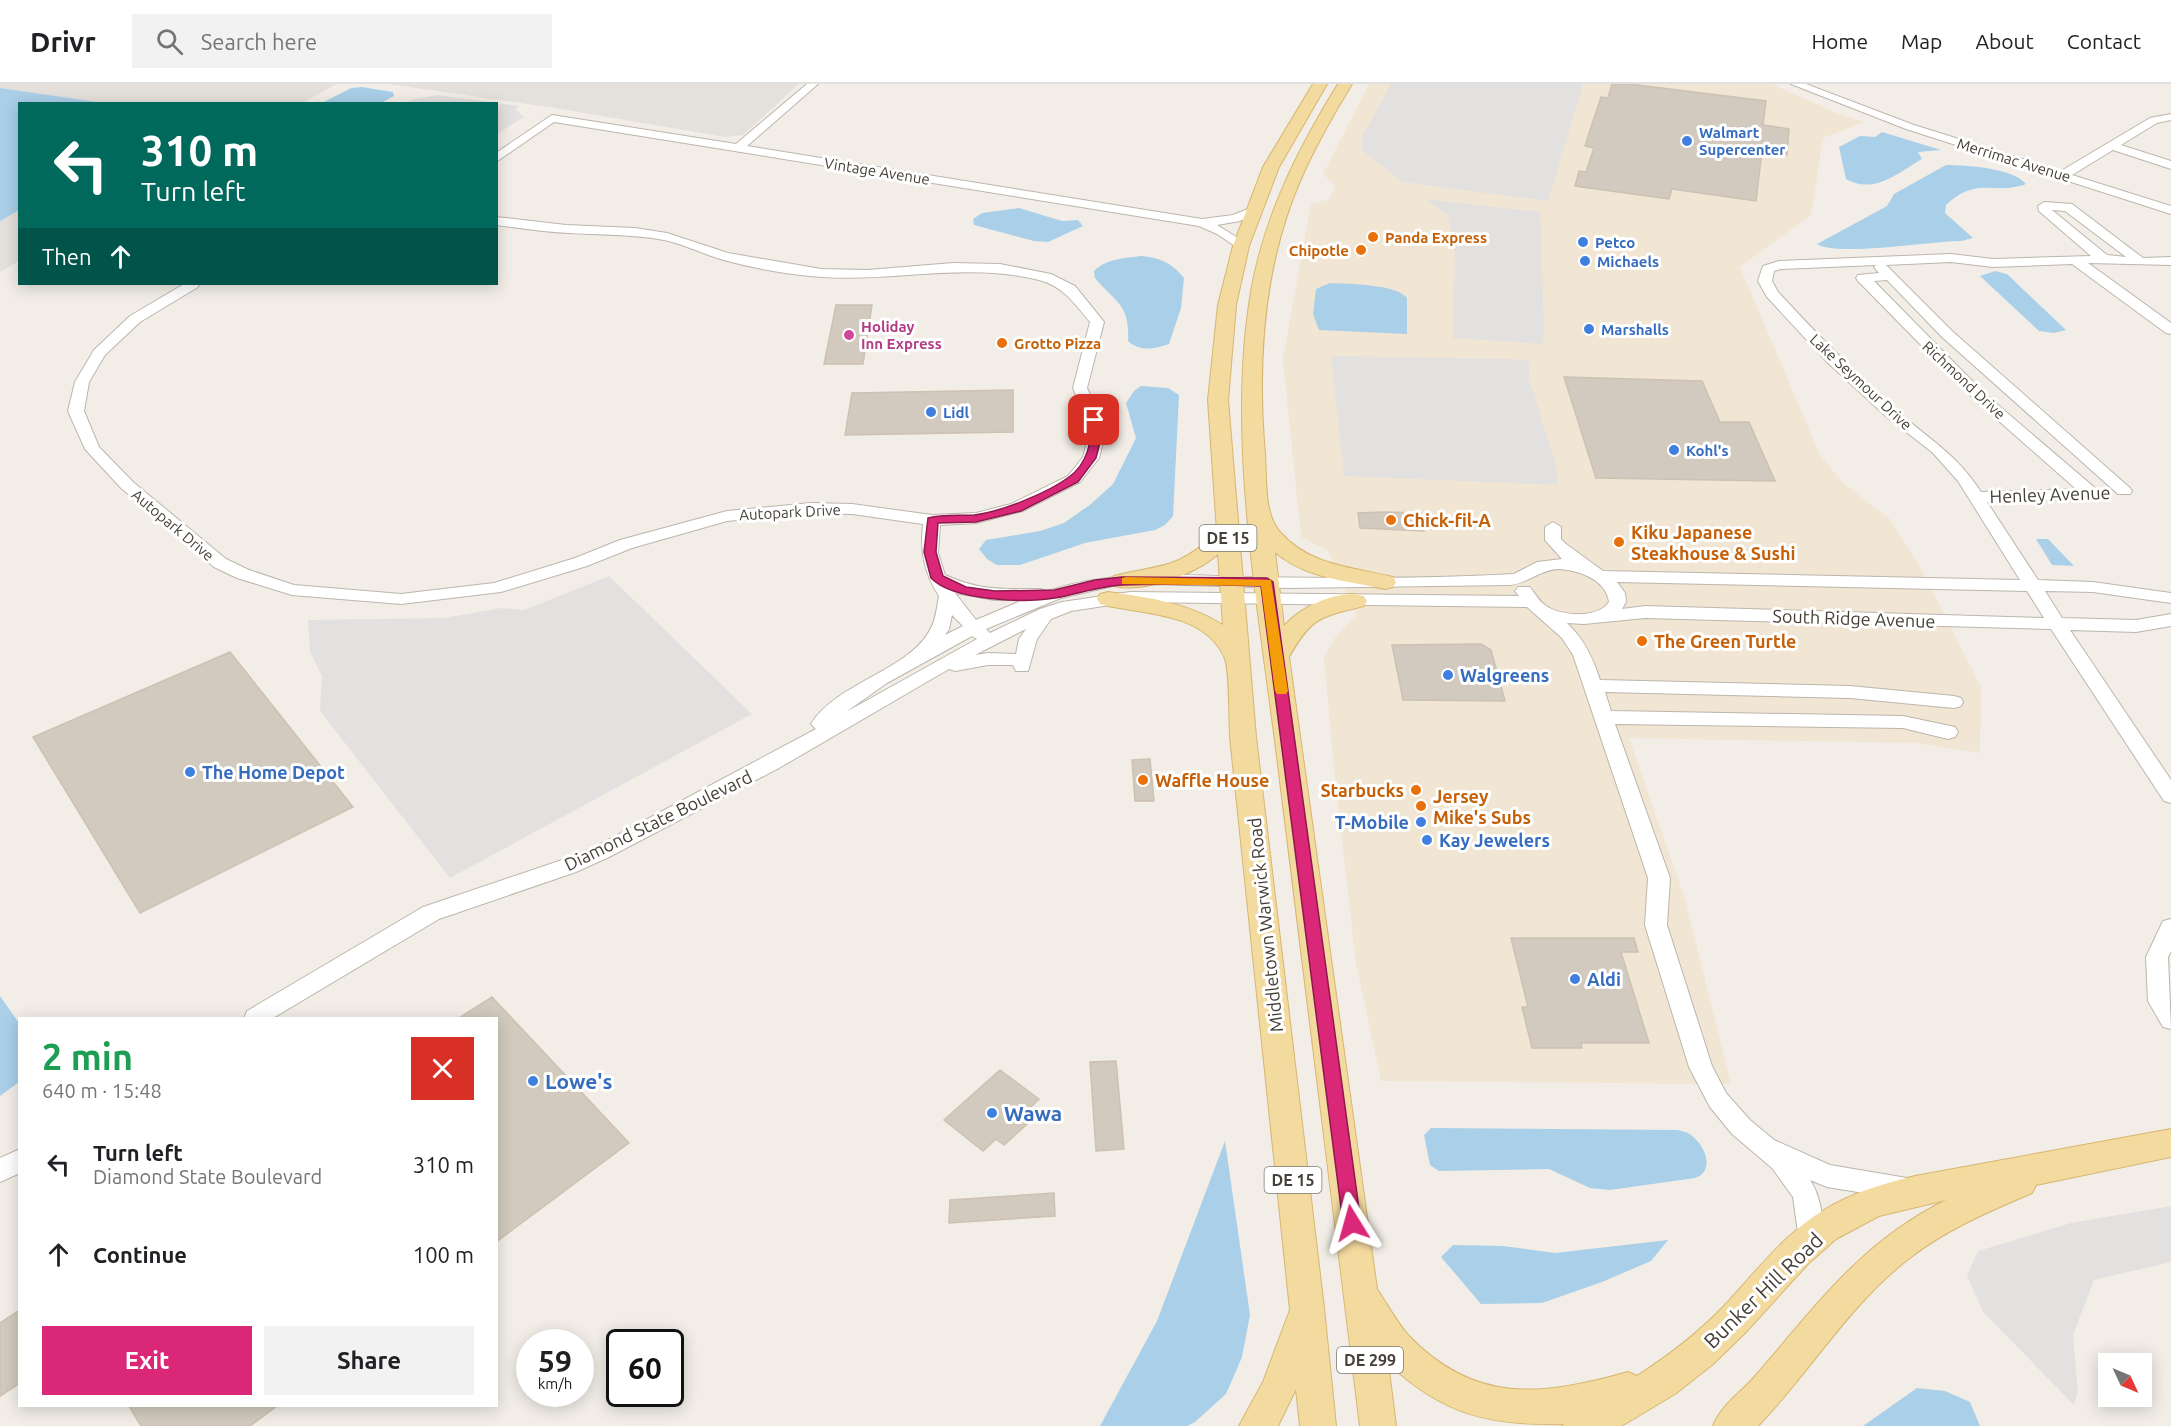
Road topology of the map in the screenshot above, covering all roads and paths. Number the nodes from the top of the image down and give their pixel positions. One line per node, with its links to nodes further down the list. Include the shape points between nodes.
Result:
1 (813, 84): 9 (street)
2 (1320, 84): 14 (main road, Middletown Warwick Road / DE 15, via 1271,167)
3 (1345, 84): 29 (main road, DE 15, via 1297,170 1281,209 1256,312 1251,369 1253,462)
4 (1796, 84): 6 (street, Merrimac Avenue)
5 (1815, 84): 6 (street, Merrimac Avenue)
6 (1858, 107): 12 (street, Merrimac Avenue)
7 (2171, 117): 8 (street, via 2154,120)
8 (2112, 146): 11 (street); 12 (street)
9 (738, 148): 10 (street, Vintage Avenue, via 552,118); 16 (street, Vintage Avenue)
10 (498, 158)
11 (2171, 165)
12 (2063, 175): 13 (street, Merrimac Avenue)
13 (2171, 210)
14 (1253, 211): 16 (street, Vintage Avenue); 17 (main road, Middletown Warwick Road / DE 15)
15 (498, 221): 30 (street, Autopark Drive, via 656,235 745,261 820,273 1000,268 1046,277 1070,290 1097,322 1080,388 1098,431 1091,458 1074,479 1017,508 976,518)
16 (1202, 223): 17 (street, Vintage Avenue)
17 (1241, 246): 31 (main road, Middletown Warwick Road / DE 15, via 1227,305 1218,400)
18 (2103, 259): 19 (street, Lake Seymour Drive); 21 (street, Lake Seymour Drive); 21 (street, via 2044,206 2068,207)
19 (2075, 260): 20 (street, Lake Seymour Drive); 25 (street)
20 (1875, 261): 23 (street, Richmond Drive); 28 (street, Lake Seymour Drive, via 1779,265 1768,269 1765,281 1772,294 1833,360 1937,449)
21 (2139, 261): 22 (street, Lake Seymour Drive)
22 (2171, 261)
23 (1890, 276): 26 (street, Richmond Drive, via 1947,334); 27 (street, Richmond Drive, via 1863,278 1980,397)
24 (191, 285): 30 (street, Autopark Drive, via 135,319 99,353 82,382 76,411 93,449 127,485 198,547 243,574 292,590 401,600 495,588 672,530 766,511 852,509)
25 (2171, 330)
26 (2124, 491): 27 (street, Henley Avenue)
27 (2092, 494): 28 (street, Henley Avenue)
28 (1977, 497): 36 (street, Lake Seymour Drive)
29 (1259, 517): 35 (main road, via 1277,545 1298,559); 40 (main road, DE 15)
30 (932, 520): 34 (street, via 930,552)
31 (1228, 533): 37 (main road, via 1209,554 1190,565); 38 (main road, Middletown Warwick Road / DE 15)
32 (1534, 571): 33 (street, South Ridge Avenue, via 1568,564); 33 (street, via 1553,527 1553,540 1558,546); 35 (street, South Ridge Avenue, via 1510,580); 45 (street, via 1524,589)
33 (1599, 575): 36 (street, South Ridge Avenue); 47 (street, via 1612,586 1617,597 1612,609)
34 (937, 578): 41 (street, via 963,590 995,595); 42 (street)
35 (1385, 582): 40 (street, South Ridge Avenue)
36 (2032, 585): 39 (street, South Ridge Avenue); 49 (street, Lake Seymour Drive)
37 (1115, 590): 38 (street, Diamond State Boulevard, via 1130,597); 41 (street, Diamond State Boulevard, via 1095,584); 46 (street, Diamond State Boulevard); 56 (main road, via 1196,619 1223,639)
38 (1232, 590): 40 (street, Diamond State Boulevard); 56 (main road, Middletown Warwick Road / DE 15)
39 (2120, 590): 43 (street, South Ridge Avenue); 50 (street, via 2147,608 2148,615)
40 (1268, 591): 44 (street, South Ridge Avenue); 55 (main road, DE 15)
41 (1054, 594): 51 (street, Diamond State Boulevard)
42 (948, 595): 51 (street); 54 (street, via 940,629)
43 (2171, 598)
44 (1356, 601): 45 (street, South Ridge Avenue); 55 (main road, via 1326,607 1305,618 1292,629)
45 (1536, 606): 47 (street, South Ridge Avenue, via 1568,619); 53 (street, via 1568,634)
46 (1046, 613): 52 (street, Diamond State Boulevard); 57 (street, via 1017,663 988,659)
47 (1598, 618): 49 (street, South Ridge Avenue, via 1645,612); 53 (street, via 1586,635)
48 (2171, 620): 50 (street, South Ridge Avenue)
49 (2056, 623): 50 (street, South Ridge Avenue); 63 (street, Lake Seymour Drive)
50 (2136, 626)
51 (974, 628): 52 (street); 54 (street, Diamond State Boulevard)
52 (988, 640): 57 (street, Diamond State Boulevard)
53 (1582, 654): 58 (street)
54 (920, 656): 62 (street, Diamond State Boulevard, via 859,691)
55 (1277, 657): 74 (main road, DE 15)
56 (1238, 663): 75 (main road, Middletown Warwick Road / DE 15)
57 (937, 668): 62 (street, Diamond State Boulevard)
58 (1592, 687): 59 (street, via 1850,692); 60 (street)
59 (1954, 702)
60 (1603, 717): 61 (street, via 1903,722); 67 (street, via 1659,879 1656,925 1701,1068 1718,1100)
61 (1948, 732)
62 (772, 763): 65 (street, Diamond State Boulevard, via 602,852 431,913)
63 (2171, 796)
64 (2171, 927): 66 (street, via 2157,957 2159,1001)
65 (257, 1017)
66 (2171, 1020)
67 (1759, 1142): 72 (street, via 1827,1176); 73 (street, via 1781,1160 1805,1193)
68 (2171, 1143): 70 (main road, Bunker Hill Road / DE 15)
69 (18, 1161): 71 (street)
70 (2063, 1165): 72 (main road, Bunker Hill Road / DE 15); 81 (main road, Bunker Hill Road / DE 15, via 1958,1210 1908,1239 1823,1321 1781,1375)
71 (0, 1171)
72 (1918, 1191): 73 (main road, Bunker Hill Road / DE 15, via 1869,1203 1839,1218)
73 (1812, 1240): 76 (main road, Bunker Hill Road / DE 15, via 1771,1276 1733,1321)
74 (1361, 1294): 76 (main road, DE 15, via 1395,1345 1425,1373 1484,1405 1528,1410 1557,1408); 79 (main road, DE 299)
75 (1307, 1308): 77 (main road, via 1277,1392); 78 (main road, Middletown Warwick Road / DE 15)
76 (1666, 1378): 80 (main road, Bunker Hill Road, via 1615,1411)
77 (1257, 1426)
78 (1318, 1426)
79 (1378, 1426)
80 (1581, 1426)
81 (1731, 1426)

